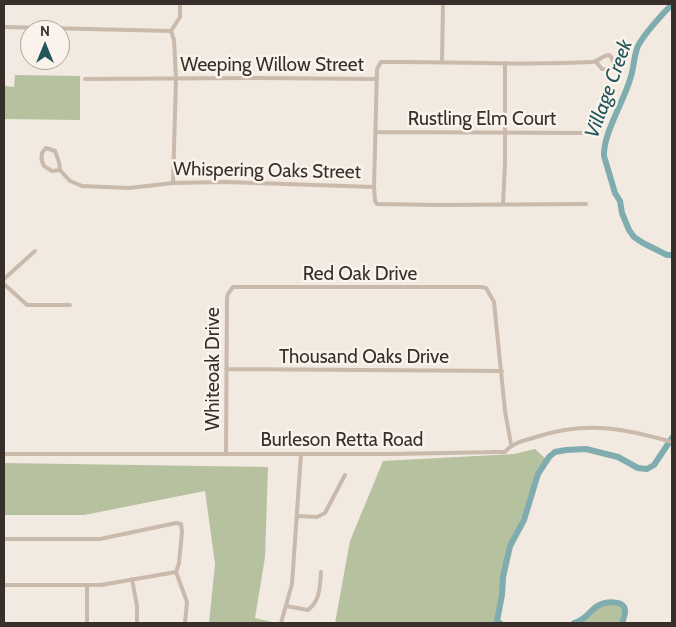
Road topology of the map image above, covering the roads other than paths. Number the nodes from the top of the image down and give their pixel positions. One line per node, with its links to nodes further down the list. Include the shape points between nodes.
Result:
1 (180, 4): 4 (street, via 180,17)
2 (443, 4): 5 (street)
3 (4, 27): 4 (street)
4 (172, 31): 9 (street)
5 (442, 61): 7 (street, Weeping Willow Street); 10 (street, Weeping Willow Street, via 382,62 377,66)
6 (596, 62): 6 (street, Weeping Willow Street, via 609,55 614,66 610,70 602,69); 7 (street, Weeping Willow Street)
7 (505, 63): 12 (street)
8 (85, 78): 9 (street, Weeping Willow Street)
9 (176, 79): 10 (street, Weeping Willow Street); 15 (street)
10 (376, 79): 11 (street)
11 (376, 132): 12 (street, Rustling Elm Court); 16 (street)
12 (503, 132): 13 (street, Rustling Elm Court); 17 (street)
13 (588, 133)
14 (60, 170): 14 (street, Whispering Oaks Street, via 55,151 50,148 44,150 41,156 44,166); 15 (street, Whispering Oaks Street, via 70,181 82,186 129,188)
15 (173, 183): 16 (street, Whispering Oaks Street)
16 (374, 187): 17 (street, Whispering Oaks Street, via 377,204)
17 (503, 204): 18 (street, Whispering Oaks Street)
18 (586, 204)
19 (35, 251): 20 (street)
20 (4, 279)
21 (4, 284): 23 (street, via 27,305)
22 (233, 287): 24 (street, Whiteoak Drive, via 227,298); 25 (street, Red Oak Drive, via 486,288 494,302)
23 (70, 305)
24 (226, 369): 25 (street, Thousand Oaks Drive); 28 (street, Whiteoak Drive)
25 (502, 371): 27 (street)
26 (672, 442): 27 (street, Burleson Retta Road, via 612,428 580,427)
27 (511, 444): 30 (street, Burleson Retta Road, via 505,452)
28 (226, 453): 29 (street, Burleson Retta Road); 30 (street, Burleson Retta Road)
29 (4, 454)
30 (301, 454): 32 (street)
31 (345, 475): 32 (street, via 325,513 317,517)
32 (297, 516): 39 (street, via 292,584)
33 (4, 539): 34 (street, via 100,538 176,523 181,524 182,532)
34 (176, 572): 36 (street); 42 (street, via 187,602)
35 (321, 572): 39 (street, via 318,600 314,606 308,610)
36 (132, 579): 38 (street); 41 (street)
37 (4, 585): 38 (street)
38 (87, 585): 40 (street)
39 (286, 606): 43 (street)
40 (86, 623)
41 (138, 623)
42 (185, 623)
43 (281, 623)

